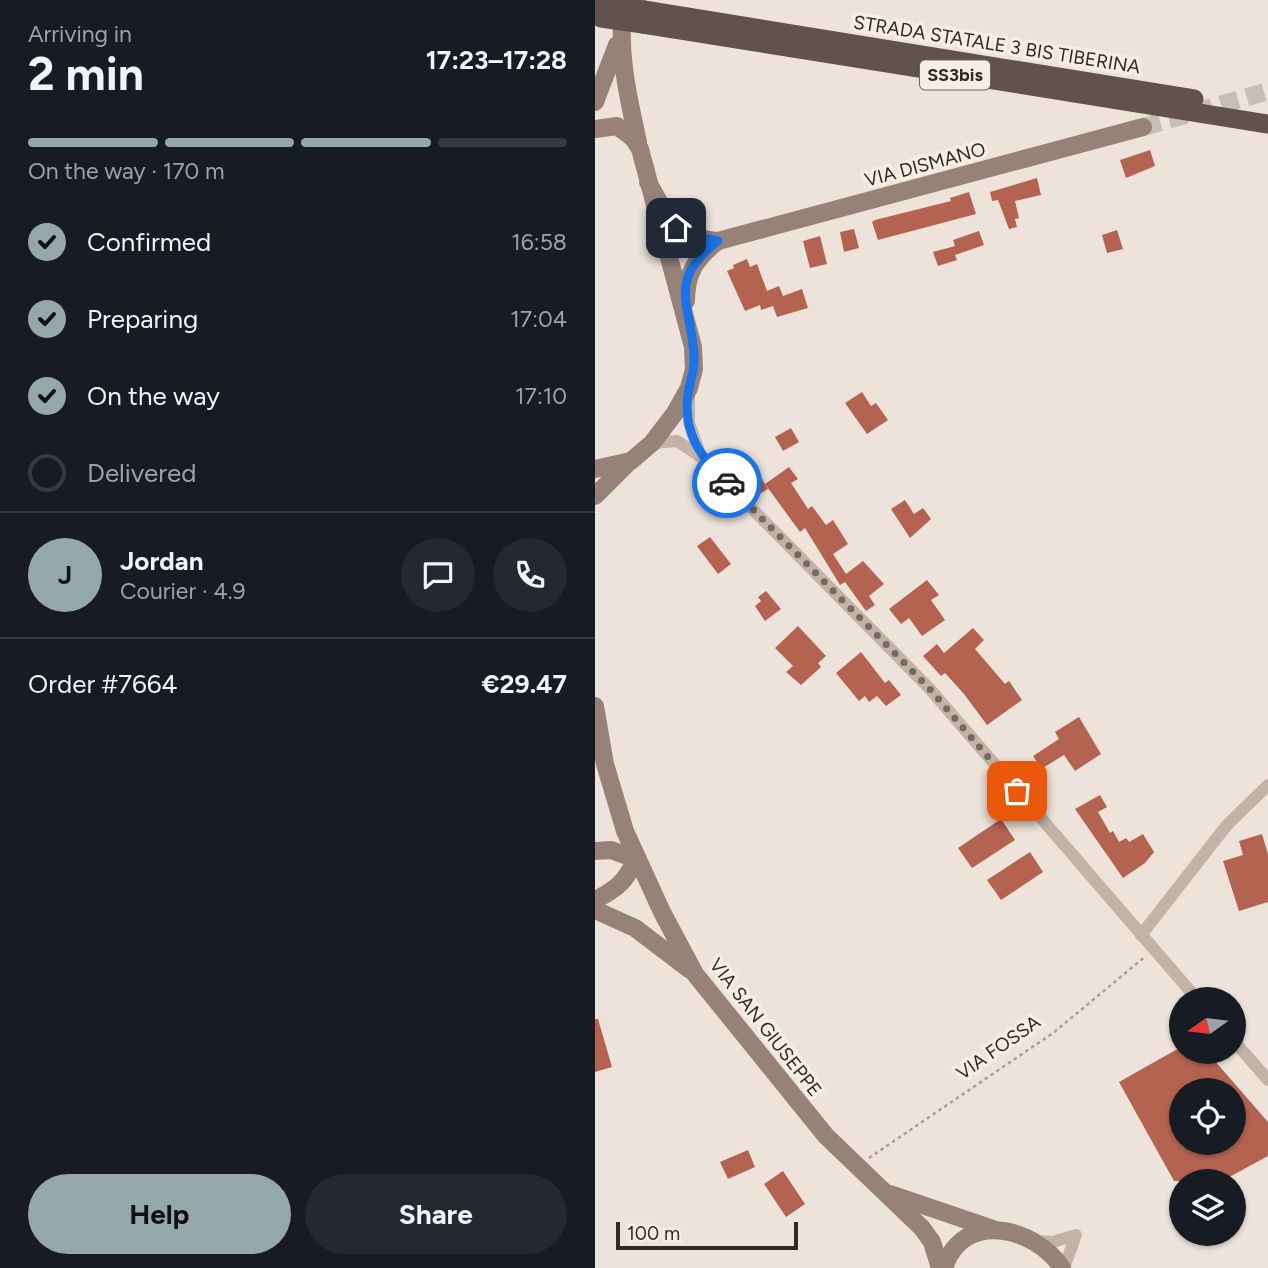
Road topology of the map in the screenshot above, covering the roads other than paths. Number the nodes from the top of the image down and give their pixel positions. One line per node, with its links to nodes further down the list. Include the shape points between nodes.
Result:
1 (624, 0): 4 (main road)
2 (598, 11): 3 (highway, STRADA STATALE 3 BIS TIBERINA / SS3bis, bridge)
3 (643, 17): 6 (highway, STRADA STATALE 3 BIS TIBERINA / SS3bis); 7 (highway, STRADA STATALE 3 BIS TIBERINA / SS3bis)
4 (620, 36): 5 (main road); 10 (main road, via 623,76)
5 (595, 102)
6 (1268, 111)
7 (1268, 124)
8 (1143, 127): 12 (main road, VIA DISMANO)
9 (595, 129): 10 (main road, via 617,126)
10 (640, 149): 11 (main road)
11 (648, 182): 12 (main road, VIA DISMANO, via 676,228); 13 (main road)
12 (718, 241): 13 (main road, via 690,271)
13 (686, 315): 14 (main road, via 694,360)
14 (689, 388): 15 (main road); 16 (street, via 689,423)
15 (652, 443): 16 (street, via 677,441); 17 (main road)
16 (701, 457): 28 (street, via 929,688)
17 (631, 461): 18 (main road); 19 (main road)
18 (595, 469)
19 (595, 496)
20 (595, 706): 21 (main road, VIA SAN GIUSEPPE)
21 (598, 725): 22 (main road); 25 (main road, VIA SAN GIUSEPPE, via 614,800)
22 (595, 777)
23 (1268, 785): 28 (street, via 1227,825)
24 (595, 851): 25 (main road, via 611,850)
25 (636, 859): 26 (main road, via 616,890); 29 (main road, VIA SAN GIUSEPPE)
26 (595, 900)
27 (595, 910): 29 (main road, via 635,928)
28 (1141, 935): 30 (street)
29 (695, 974): 33 (main road, VIA SAN GIUSEPPE, via 826,1136)
30 (1187, 987)
31 (1246, 1055): 32 (street)
32 (1268, 1080)
33 (886, 1192): 34 (main road, VIA SAN GIUSEPPE); 36 (main road, VIA SAN GIUSEPPE, via 932,1242)
34 (993, 1228): 35 (main road, VIA SAN GIUSEPPE); 36 (main road, via 964,1238)
35 (1035, 1241): 37 (main road); 37 (street, via 1053,1242 1082,1231)
36 (942, 1268)
37 (1063, 1268)

